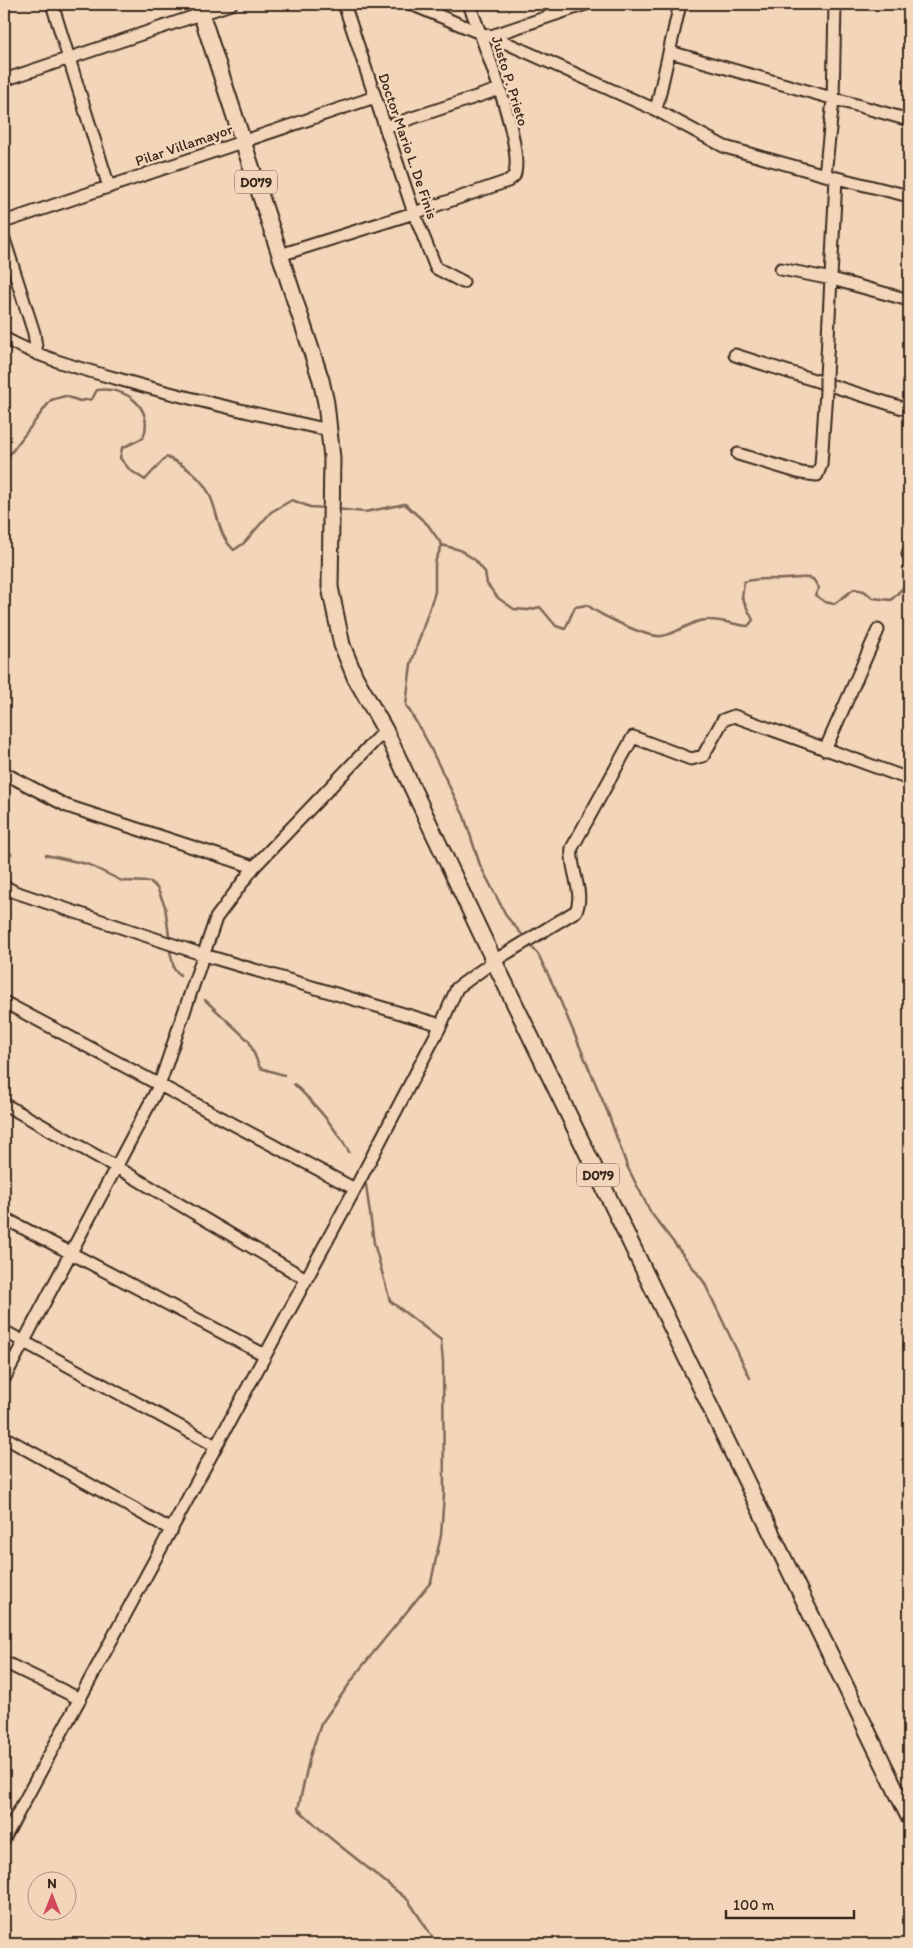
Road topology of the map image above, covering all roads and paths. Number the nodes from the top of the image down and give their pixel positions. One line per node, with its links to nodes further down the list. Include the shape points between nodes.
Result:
1 (52, 4): 12 (street)
2 (231, 4): 9 (street)
3 (344, 4): 15 (street, Doctor Mario L. De Finis)
4 (411, 4): 10 (street)
5 (469, 4): 10 (street, Justo P. Prieto)
6 (586, 4): 10 (street)
7 (680, 4): 11 (street)
8 (835, 4): 16 (street)
9 (200, 9): 12 (street); 20 (main road, D079)
10 (485, 34): 14 (street, Justo P. Prieto); 17 (street)
11 (670, 52): 16 (street); 17 (street)
12 (70, 58): 13 (street); 22 (street)
13 (4, 80)
14 (500, 89): 19 (street); 24 (street, Justo P. Prieto, via 518,168 514,176 508,181)
15 (375, 97): 19 (street, Doctor Mario L. De Finis); 20 (street, Pilar Villamayor)
16 (833, 100): 18 (street); 21 (street)
17 (656, 110): 21 (street, via 725,147)
18 (909, 120)
19 (385, 126): 24 (street, Doctor Mario L. De Finis)
20 (243, 141): 22 (street, Pilar Villamayor); 27 (main road, D079)
21 (830, 177): 23 (street); 29 (street)
22 (109, 187): 25 (street, Pilar Villamayor)
23 (909, 196)
24 (414, 213): 27 (street); 30 (street, Doctor Mario L. De Finis, via 436,268)
25 (4, 222)
26 (4, 239): 33 (street, via 34,333)
27 (280, 255): 36 (main road, D079, via 316,360)
28 (781, 269): 29 (street)
29 (832, 279): 31 (street); 37 (street, bridge, via 821,465 817,475 801,474)
30 (463, 282)
31 (909, 300)
32 (4, 338): 33 (street)
33 (37, 354): 36 (street, via 68,366 172,394)
34 (735, 355): 35 (street)
35 (909, 410)
36 (329, 430): 39 (main road, D079, via 332,500 330,587 339,636 355,677)
37 (738, 454)
38 (878, 630): 40 (street)
39 (384, 730): 43 (street); 46 (main road, D079)
40 (825, 750): 42 (street); 46 (street, via 734,716 723,720 703,756 691,759 633,737 572,848 570,858 580,904 576,911)
41 (4, 773): 43 (street, via 67,806)
42 (909, 779)
43 (254, 868): 45 (street, via 216,918)
44 (4, 886): 45 (street)
45 (204, 955): 48 (street); 49 (street)
46 (494, 961): 48 (street, via 457,988); 65 (main road, D079)
47 (4, 1002): 49 (street)
48 (441, 1025): 52 (street)
49 (160, 1086): 51 (street); 52 (street)
50 (4, 1104): 51 (street)
51 (118, 1168): 54 (street); 55 (street)
52 (355, 1189): 55 (street)
53 (4, 1218): 54 (street)
54 (71, 1251): 57 (street); 58 (street)
55 (306, 1279): 58 (street)
56 (4, 1332): 57 (street)
57 (24, 1342): 59 (street); 61 (street)
58 (265, 1355): 61 (street)
59 (4, 1379)
60 (4, 1437): 62 (street)
61 (216, 1446): 62 (street)
62 (172, 1530): 64 (street)
63 (4, 1662): 64 (street)
64 (80, 1699): 66 (street)
65 (909, 1817)
66 (4, 1839)

